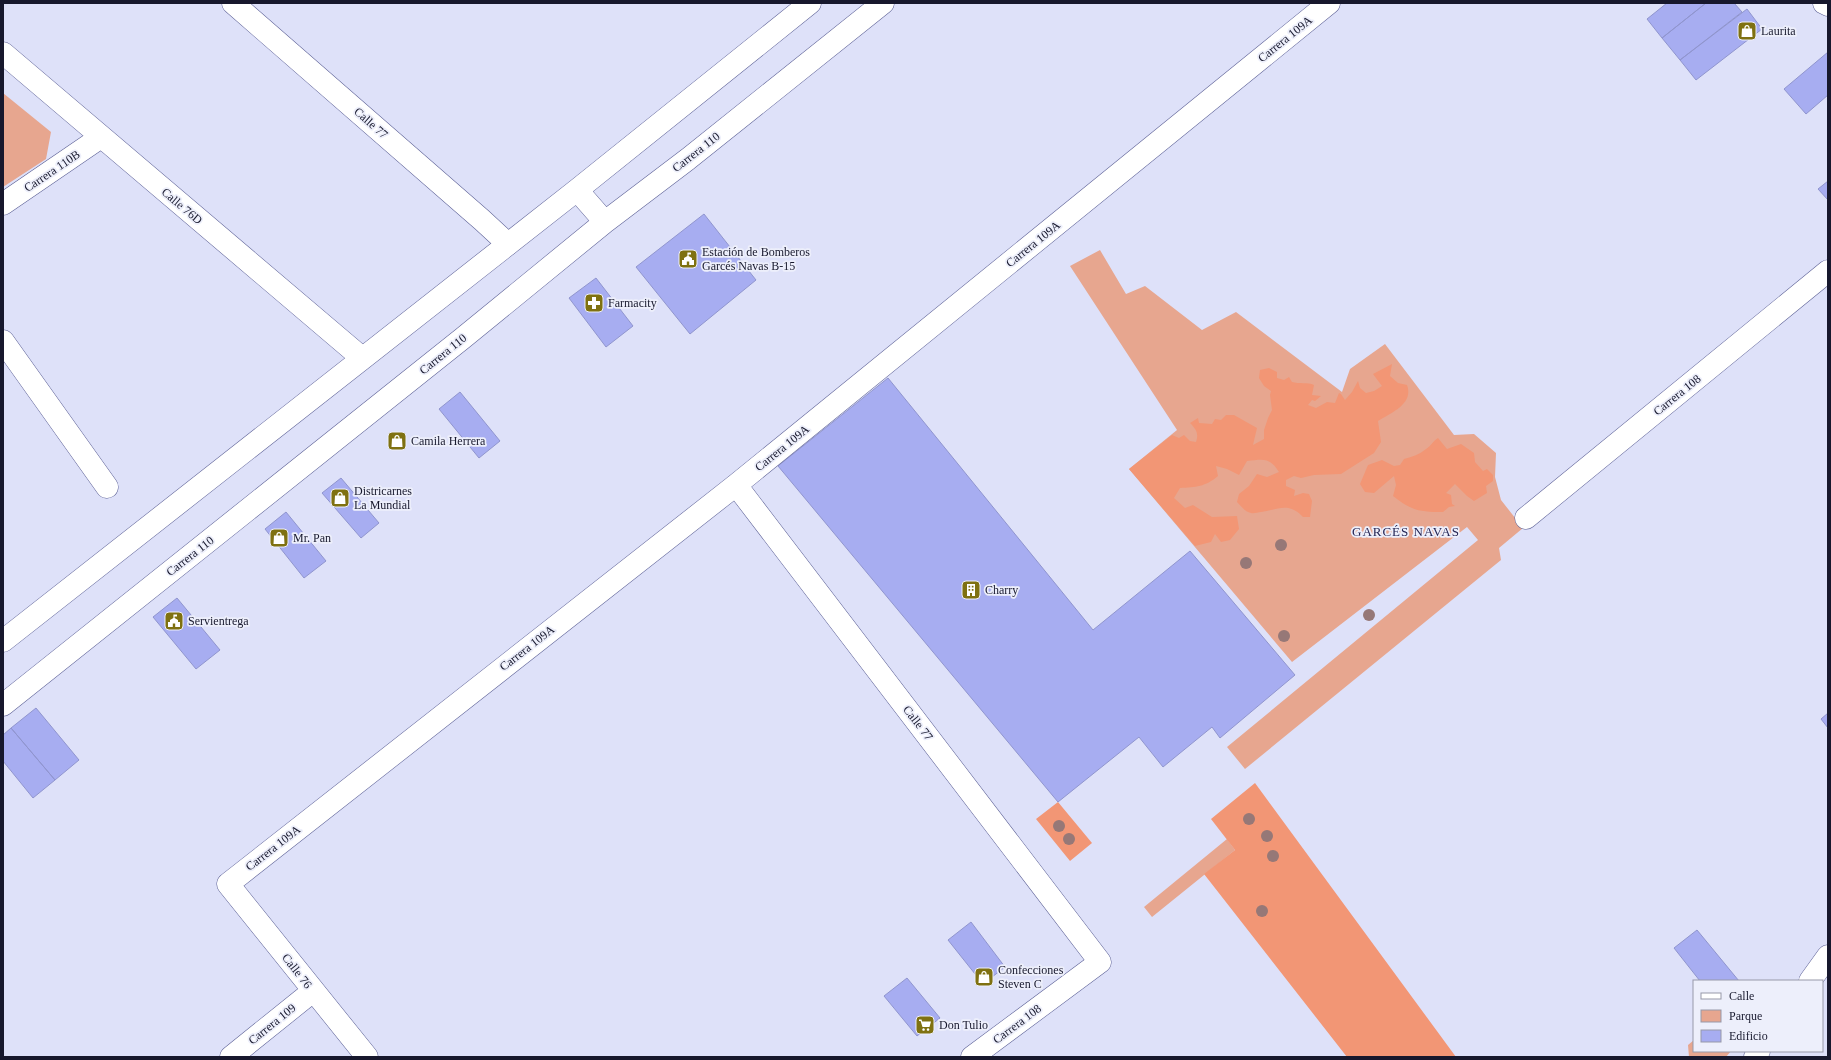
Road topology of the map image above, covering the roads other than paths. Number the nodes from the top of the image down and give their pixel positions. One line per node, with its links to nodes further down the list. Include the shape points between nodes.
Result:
1 (233, 3): 12 (street, Calle 77)
2 (810, 3): 9 (street)
3 (883, 3): 11 (street, Carrera 110)
4 (1329, 3): 16 (street, Carrera 109A)
5 (1824, 3): 6 (street)
6 (1828, 5)
7 (3, 53): 8 (street, Calle 76D)
8 (101, 137): 10 (street, Carrera 110B); 15 (street, Calle 76D)
9 (577, 190): 11 (street); 12 (street)
10 (3, 204)
11 (605, 222): 20 (street, Carrera 110)
12 (508, 244): 15 (street)
13 (1828, 271): 18 (street, Carrera 108)
14 (3, 341): 17 (street)
15 (362, 358): 19 (street)
16 (736, 485): 21 (street, Carrera 109A); 23 (street, Calle 77)
17 (107, 487)
18 (1526, 518)
19 (3, 641)
20 (3, 705)
21 (228, 884): 25 (street, Calle 76)
22 (1828, 956): 24 (street)
23 (1100, 962): 28 (street, Carrera 108)
24 (1811, 980)
25 (313, 991): 26 (street, Carrera 109); 27 (street, Calle 76)
26 (231, 1057)
27 (367, 1057)
28 (972, 1057)

